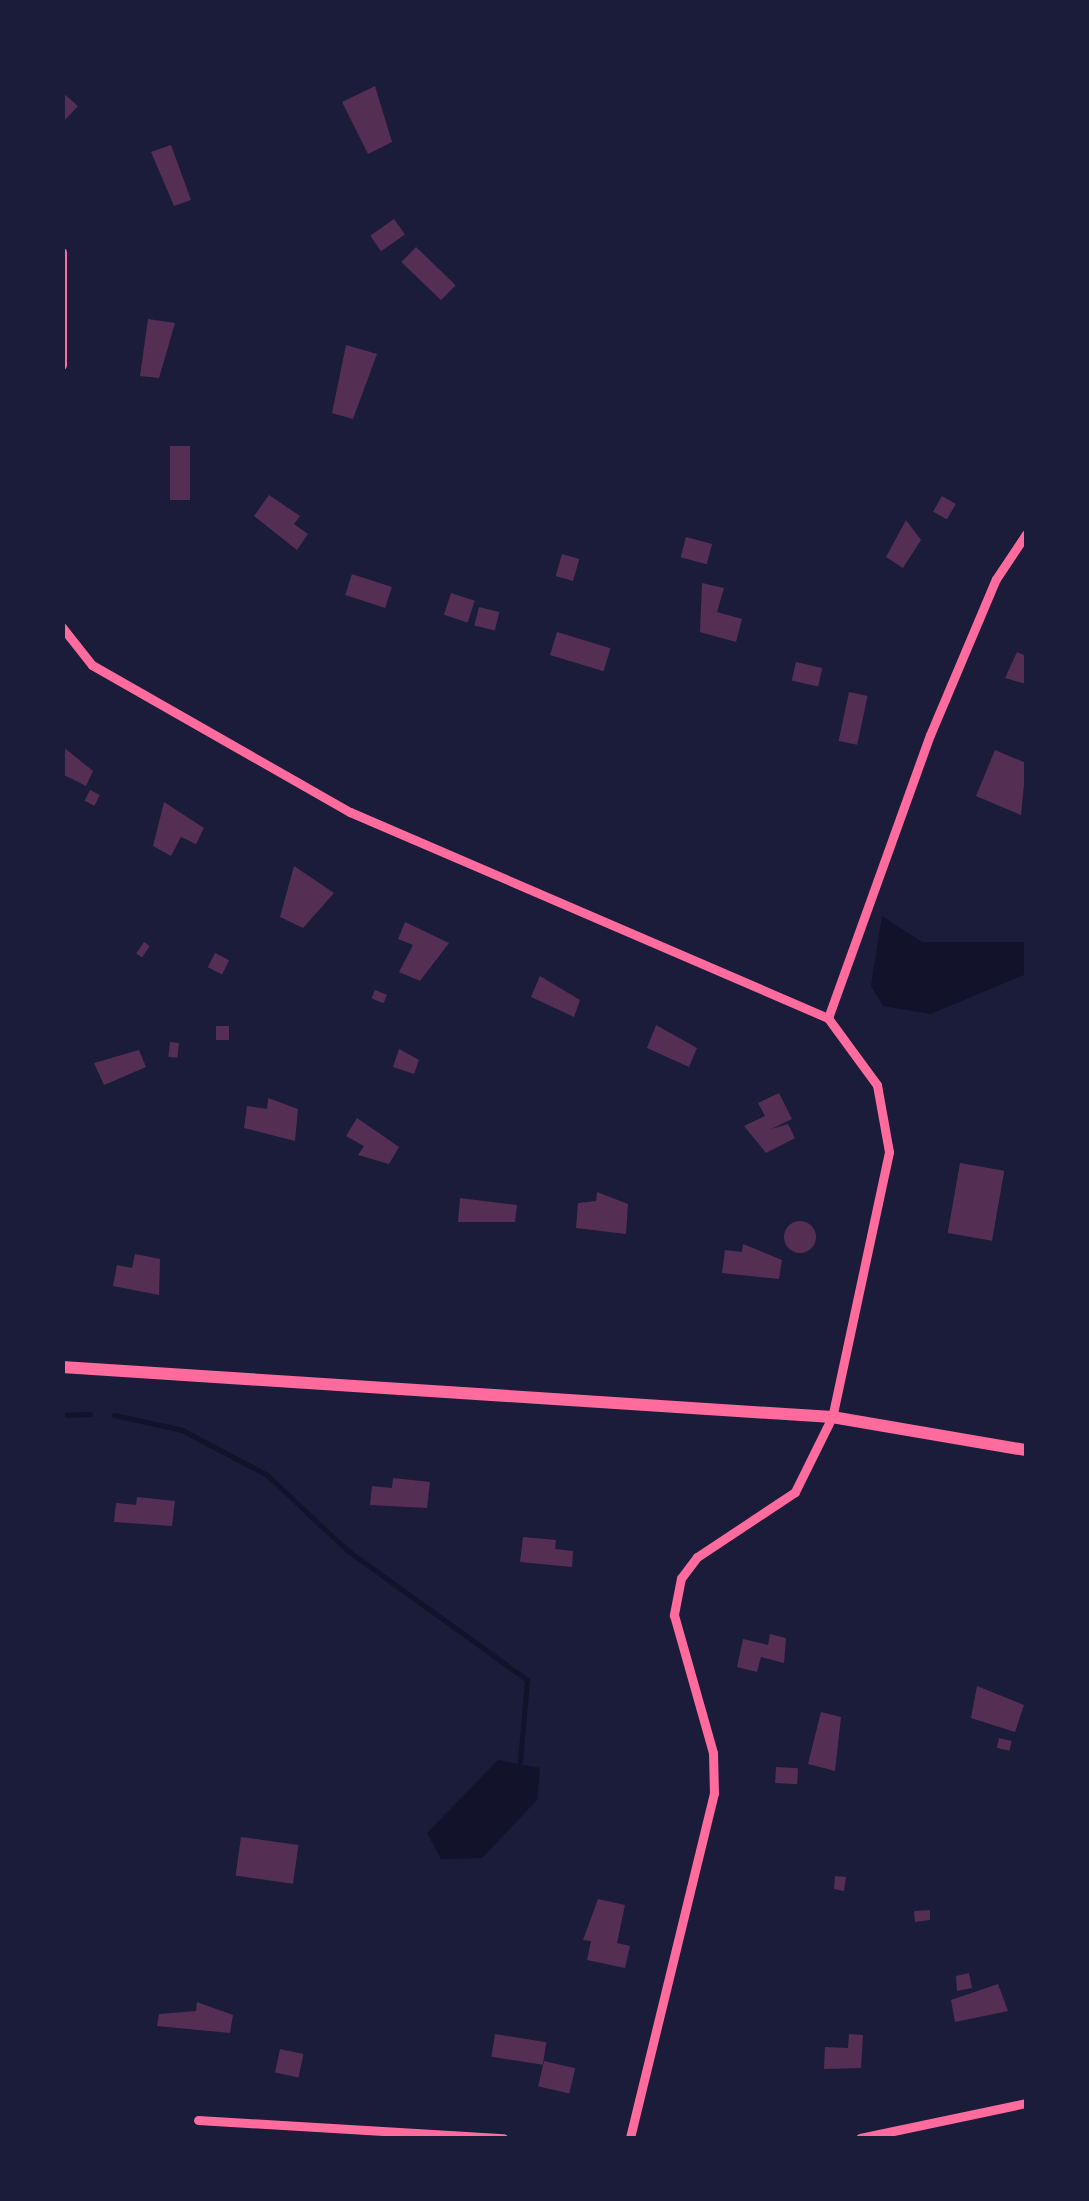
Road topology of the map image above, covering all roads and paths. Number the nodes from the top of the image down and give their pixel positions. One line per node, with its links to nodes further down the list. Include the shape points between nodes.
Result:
1 (62, 252): 2 (street)
2 (62, 364)
3 (1026, 534): 5 (street, via 996,578 904,799)
4 (62, 627): 5 (street, via 92,665 350,812)
5 (828, 1018): 7 (street, via 877,1085 889,1152)
6 (62, 1366): 7 (main road)
7 (832, 1418): 8 (main road); 12 (street, via 795,1492 697,1558 682,1578 674,1615 713,1753 714,1793)
8 (1026, 1450)
9 (1026, 2103): 13 (street)
10 (198, 2120): 11 (street)
11 (503, 2138)
12 (630, 2138)
13 (860, 2138)

